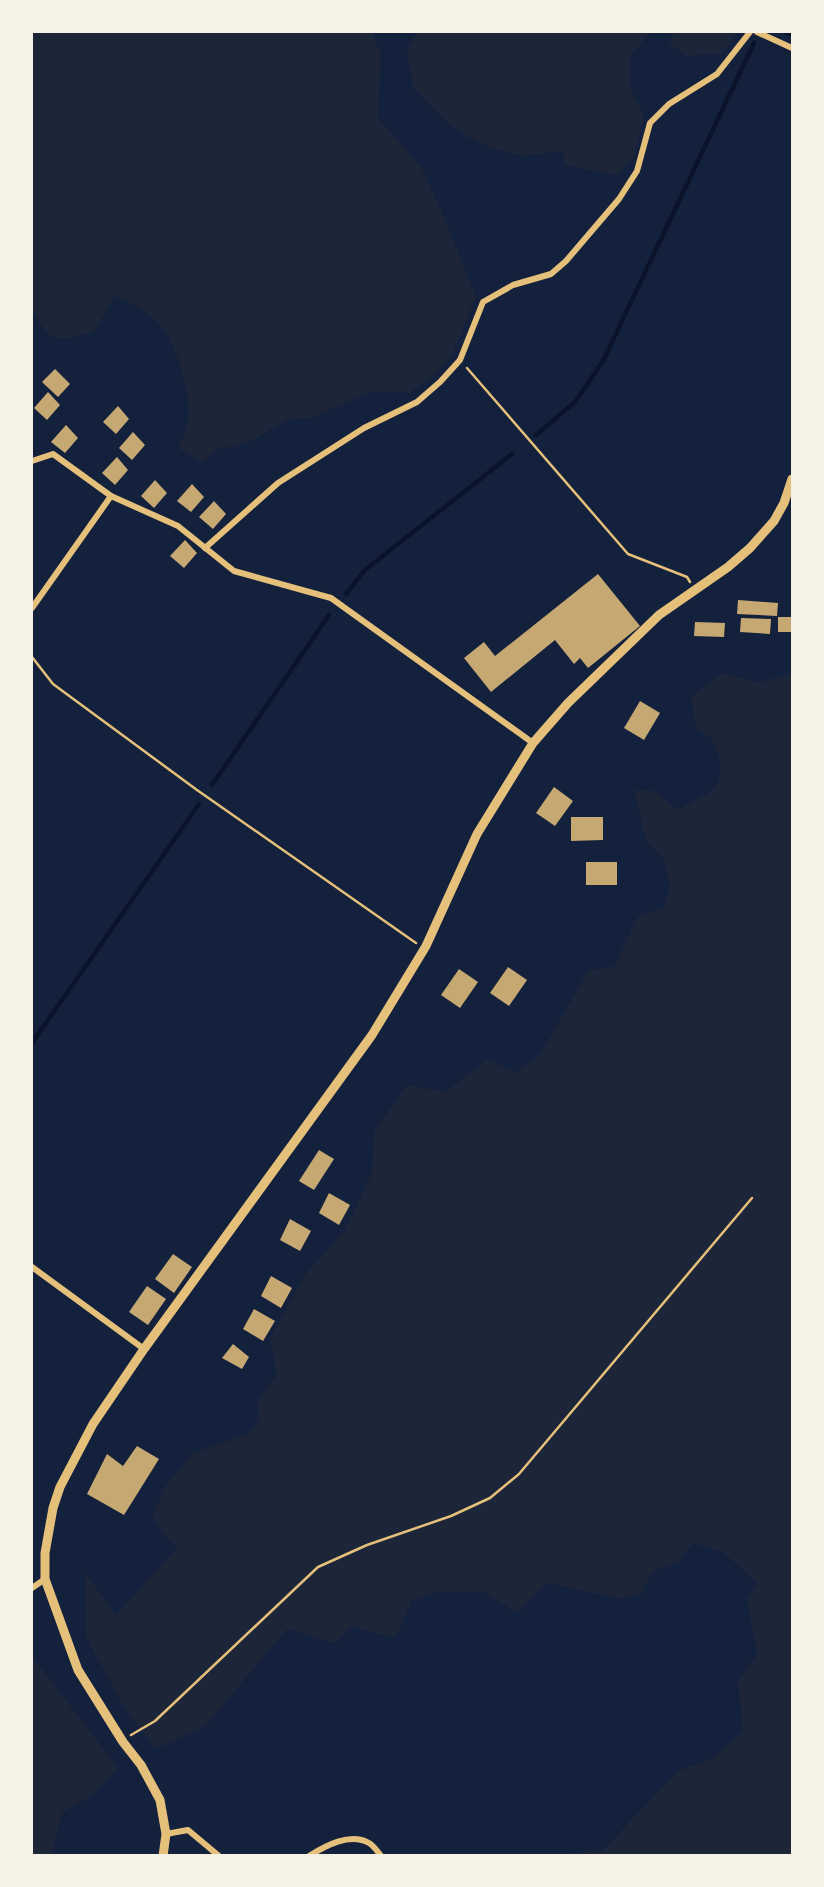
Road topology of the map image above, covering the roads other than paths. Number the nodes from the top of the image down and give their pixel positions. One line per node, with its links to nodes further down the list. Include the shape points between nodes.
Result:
1 (750, 32): 7 (street, via 717,74 669,104 650,123 637,171 566,261 551,274 513,285 483,302 460,360 440,382 416,402 364,428 278,483)
2 (757, 32): 3 (street)
3 (793, 48)
4 (32, 461): 6 (street, via 53,454)
5 (793, 479): 9 (main road, via 774,521 750,548 659,615)
6 (111, 496): 7 (street, via 178,526); 8 (street)
7 (205, 548): 9 (street, via 234,571 331,598)
8 (32, 608)
9 (533, 743): 11 (main road, via 477,834 426,946 372,1035)
10 (32, 1267): 11 (street)
11 (144, 1349): 12 (main road, via 93,1424 60,1488 44,1553)
12 (45, 1579): 13 (street); 14 (main road, via 78,1670 160,1800)
13 (32, 1588)
14 (166, 1834): 15 (main road); 16 (street, via 187,1830)
15 (163, 1856)
16 (219, 1856)
17 (309, 1856): 18 (street, via 330,1843 352,1839 369,1842)
18 (382, 1856)

